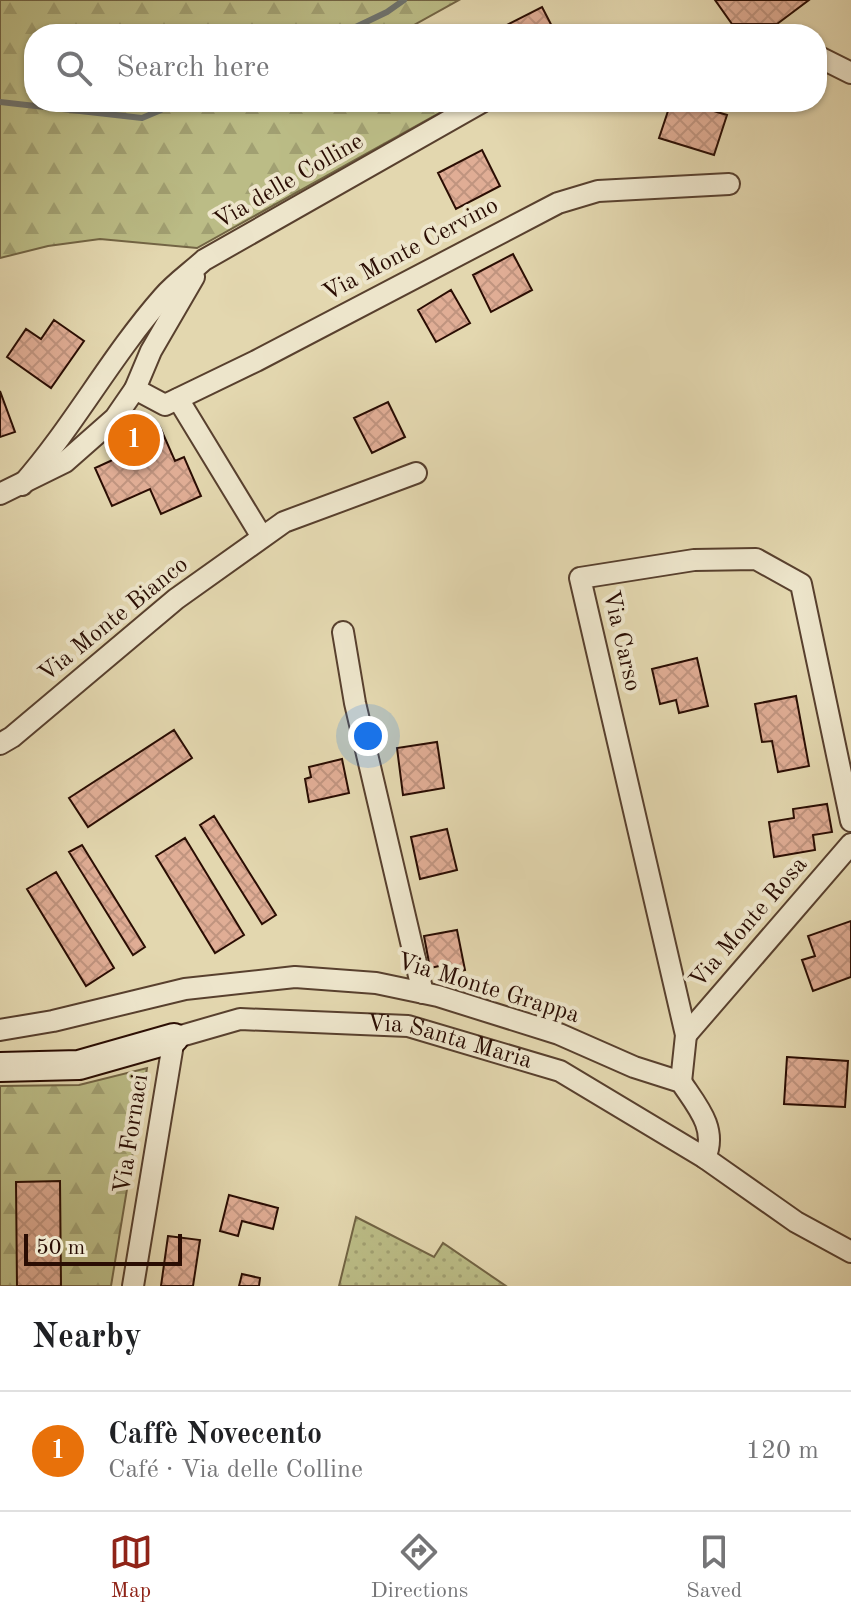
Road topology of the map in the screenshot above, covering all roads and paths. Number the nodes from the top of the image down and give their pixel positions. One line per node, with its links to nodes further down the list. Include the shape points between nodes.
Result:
1 (827, 60): 2 (street)
2 (851, 73)
3 (464, 112): 5 (street, Via delle Colline)
4 (729, 184): 7 (street, Via Monte Cervino, via 598,191 558,203)
5 (204, 260): 6 (street, Via delle Colline, via 172,311); 9 (street, Via delle Colline, via 165,294 116,354)
6 (135, 389): 7 (street, via 165,405); 9 (street, Via delle Colline, via 95,438)
7 (178, 399): 11 (street)
8 (416, 473): 11 (street, Via Monte Bianco, via 284,522)
9 (22, 485): 10 (street, Via delle Colline)
10 (0, 494)
11 (262, 537): 13 (street, Via Monte Bianco, via 176,599)
12 (343, 632): 16 (street)
13 (0, 744)
14 (851, 821): 18 (street, Via Carso, via 801,584 756,559 694,560 580,578)
15 (851, 844): 18 (street, Via Monte Rosa)
16 (423, 993): 17 (street, Via Monte Grappa, via 376,983 295,977 185,989); 21 (street, Via Monte Grappa, via 559,1034)
17 (0, 1030)
18 (686, 1035): 21 (street, Via Carso)
19 (174, 1038): 20 (street, Via Santa Maria, via 79,1065); 22 (street, Via Santa Maria, via 240,1019 408,1026 560,1071); 24 (street, Via Fornaci)
20 (0, 1067)
21 (681, 1082): 22 (street, via 706,1121 711,1144)
22 (705, 1158): 23 (street, Via Santa Maria, via 796,1222)
23 (851, 1252)
24 (133, 1286)

